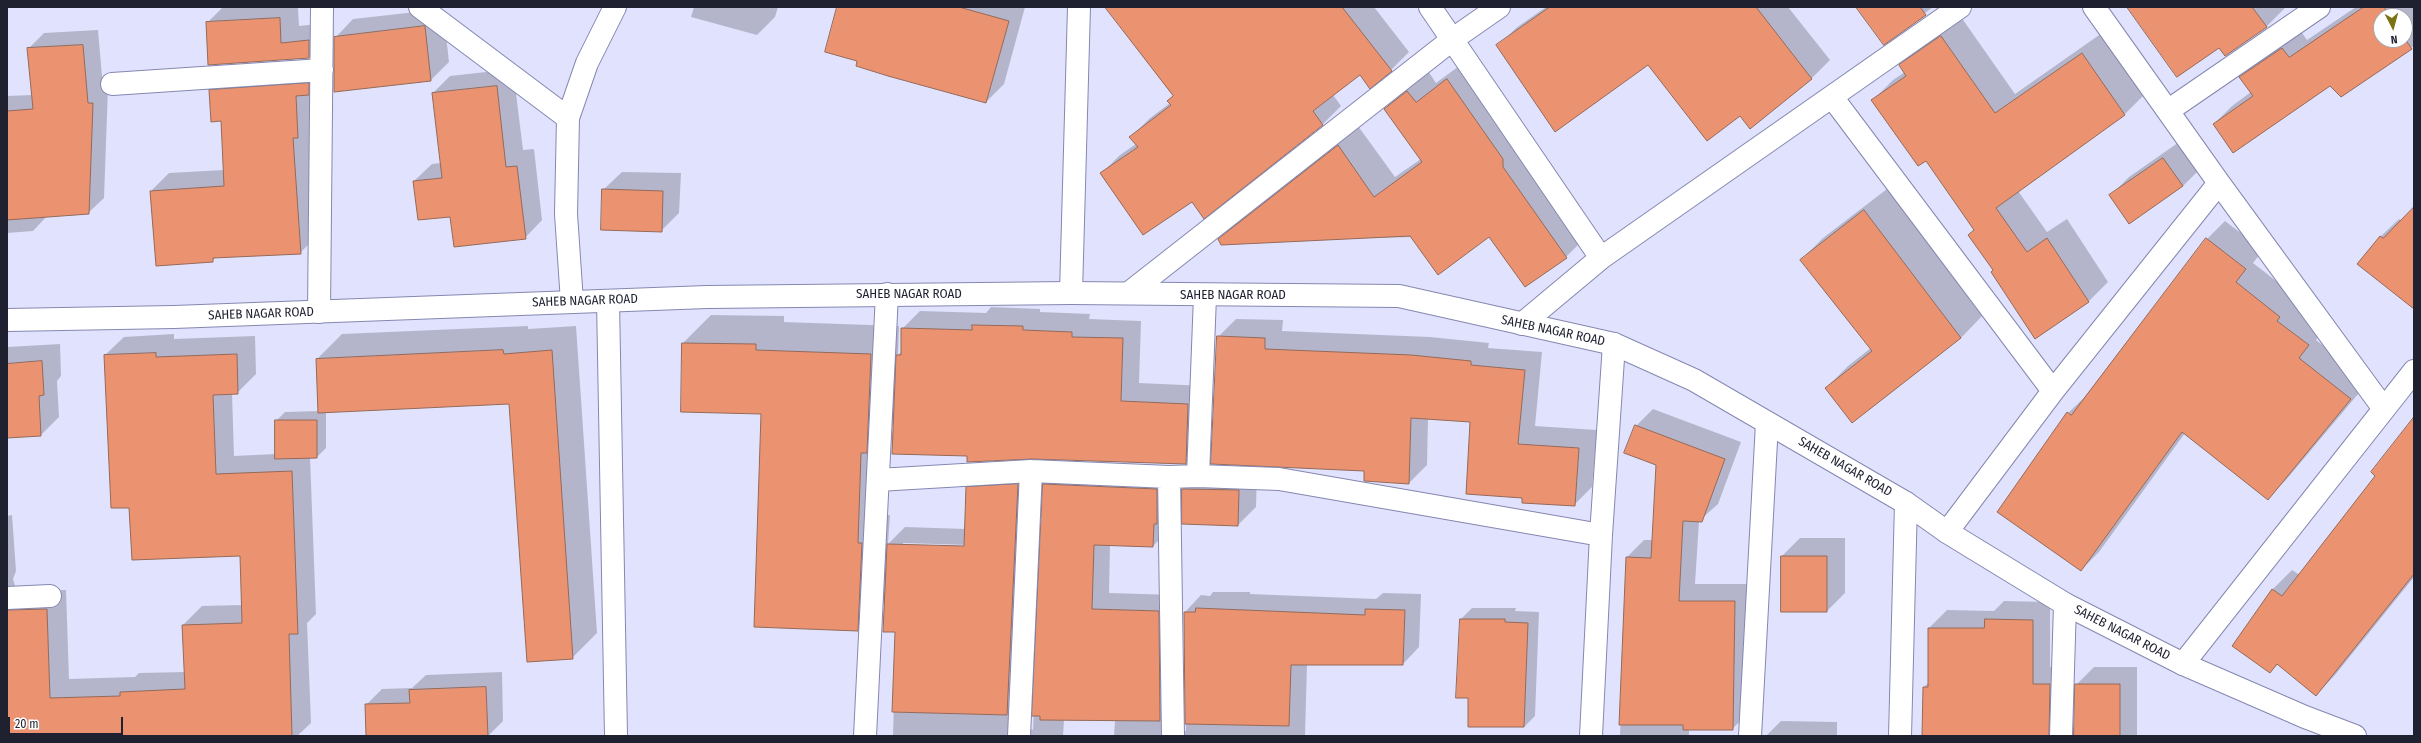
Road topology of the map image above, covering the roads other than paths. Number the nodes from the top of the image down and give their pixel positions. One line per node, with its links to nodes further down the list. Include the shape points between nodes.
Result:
1 (322, 7): 11 (street)
2 (420, 7): 15 (street)
3 (615, 7): 15 (street, via 587,63)
4 (1079, 7): 18 (street)
5 (1430, 7): 10 (street)
6 (1499, 7): 10 (street)
7 (1960, 7): 13 (street)
8 (2094, 7): 14 (street)
9 (2319, 7): 14 (street)
10 (1454, 39): 17 (street); 20 (street)
11 (322, 70): 12 (street); 24 (street)
12 (112, 84)
13 (1832, 98): 17 (street); 29 (street)
14 (2169, 110): 16 (street)
15 (568, 118): 23 (street, via 566,214)
16 (2220, 183): 29 (street); 30 (street)
17 (1601, 258): 26 (street)
18 (1071, 293): 19 (street, SAHEB NAGAR ROAD); 20 (street, SAHEB NAGAR ROAD)
19 (887, 294): 22 (street, SAHEB NAGAR ROAD); 35 (street)
20 (1129, 294): 21 (street, SAHEB NAGAR ROAD)
21 (1205, 296): 26 (street, SAHEB NAGAR ROAD, via 1399,296); 33 (street)
22 (608, 301): 23 (street, SAHEB NAGAR ROAD); 43 (street)
23 (572, 302): 24 (street, SAHEB NAGAR ROAD)
24 (319, 312): 25 (street, SAHEB NAGAR ROAD)
25 (7, 320)
26 (1522, 324): 27 (street, SAHEB NAGAR ROAD)
27 (1614, 344): 31 (street, SAHEB NAGAR ROAD, via 1694,380); 38 (street)
28 (2414, 371): 30 (street)
29 (2052, 391): 37 (street)
30 (2384, 409): 42 (street)
31 (1767, 423): 36 (street, SAHEB NAGAR ROAD); 48 (street)
32 (1031, 471): 34 (street); 35 (street); 45 (street)
33 (1198, 476): 34 (street); 38 (street, via 1279,479)
34 (1170, 477): 46 (street)
35 (878, 480): 44 (street)
36 (1906, 503): 37 (street, SAHEB NAGAR ROAD); 49 (street)
37 (1947, 532): 41 (street, SAHEB NAGAR ROAD)
38 (1601, 535): 47 (street)
39 (50, 596): 40 (street)
40 (7, 598)
41 (2065, 604): 42 (street, SAHEB NAGAR ROAD); 50 (street)
42 (2183, 664): 51 (street, SAHEB NAGAR ROAD)
43 (616, 736)
44 (866, 736)
45 (1019, 736)
46 (1173, 736)
47 (1591, 736)
48 (1750, 736)
49 (1900, 736)
50 (2061, 736)
51 (2355, 736)

